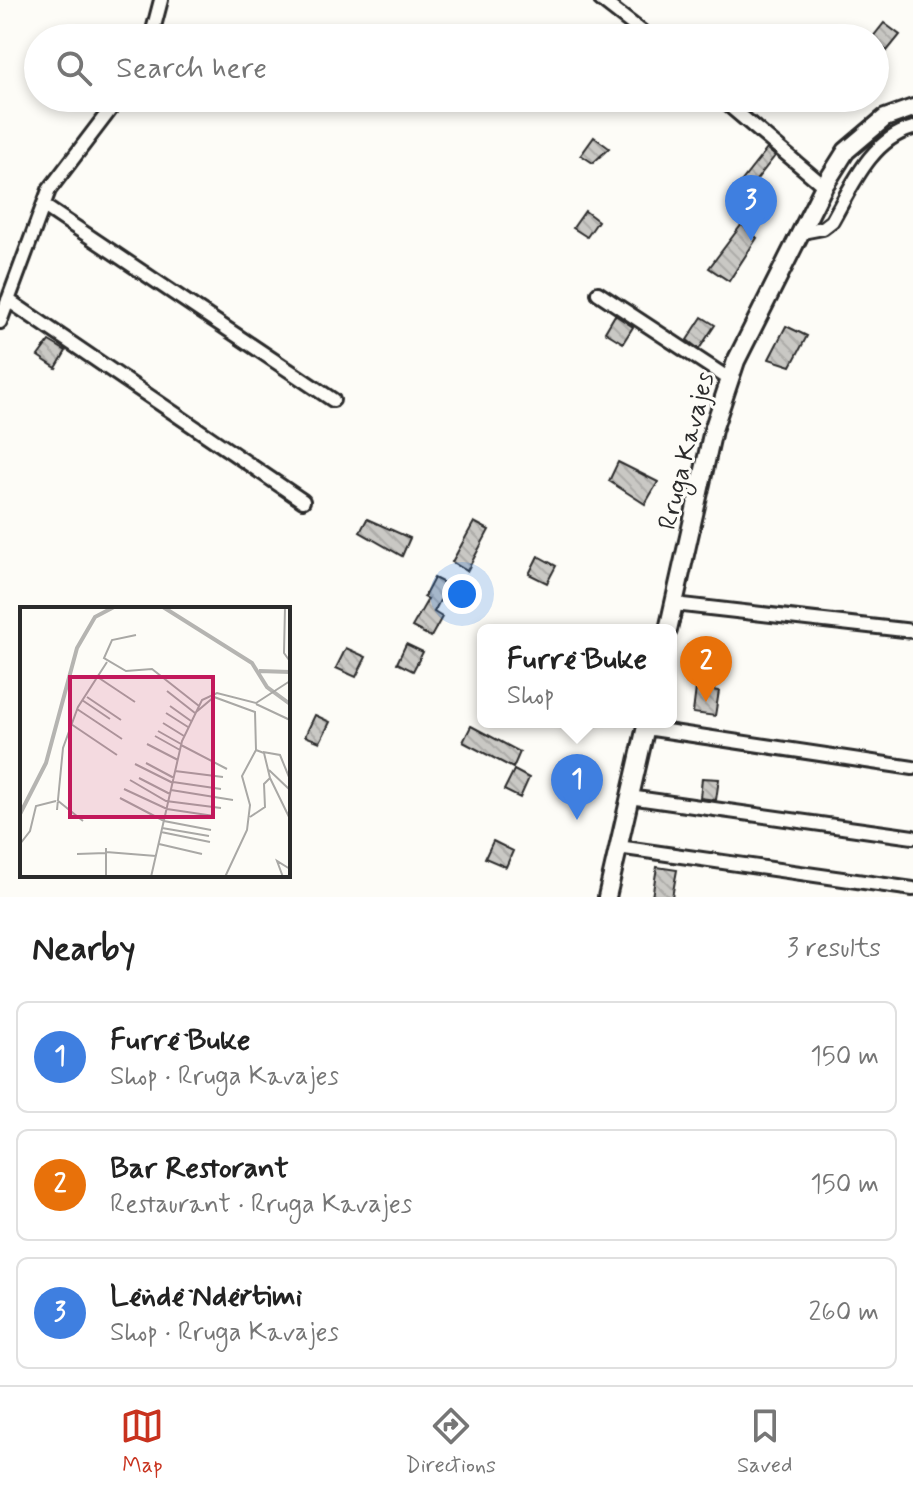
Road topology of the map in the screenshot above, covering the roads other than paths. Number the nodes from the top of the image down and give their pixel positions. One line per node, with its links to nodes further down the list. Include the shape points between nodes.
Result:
1 (161, 0): 3 (street)
2 (601, 0): 4 (street)
3 (155, 24)
4 (632, 24)
5 (913, 108): 9 (main road, Rruga Kavajes, via 885,118 854,142)
6 (108, 112): 10 (street, via 57,176)
7 (737, 112): 9 (street)
8 (913, 128): 11 (street, via 872,155 832,221)
9 (824, 186): 11 (main road, Rruga Kavajes)
10 (44, 206): 13 (street); 16 (street)
11 (802, 232): 15 (main road, Rruga Kavajes)
12 (598, 293): 15 (street)
13 (8, 300): 14 (street); 17 (street)
14 (0, 322)
15 (729, 379): 18 (main road, Rruga Kavajes)
16 (333, 400)
17 (303, 501)
18 (674, 604): 19 (main road, Rruga Kavajes); 20 (street)
19 (669, 624)
20 (913, 631)
21 (645, 728): 24 (main road)
22 (665, 728): 23 (street)
23 (913, 768)
24 (629, 797): 25 (street); 26 (main road)
25 (913, 837)
26 (618, 847): 27 (street); 28 (main road)
27 (913, 889)
28 (607, 897)

